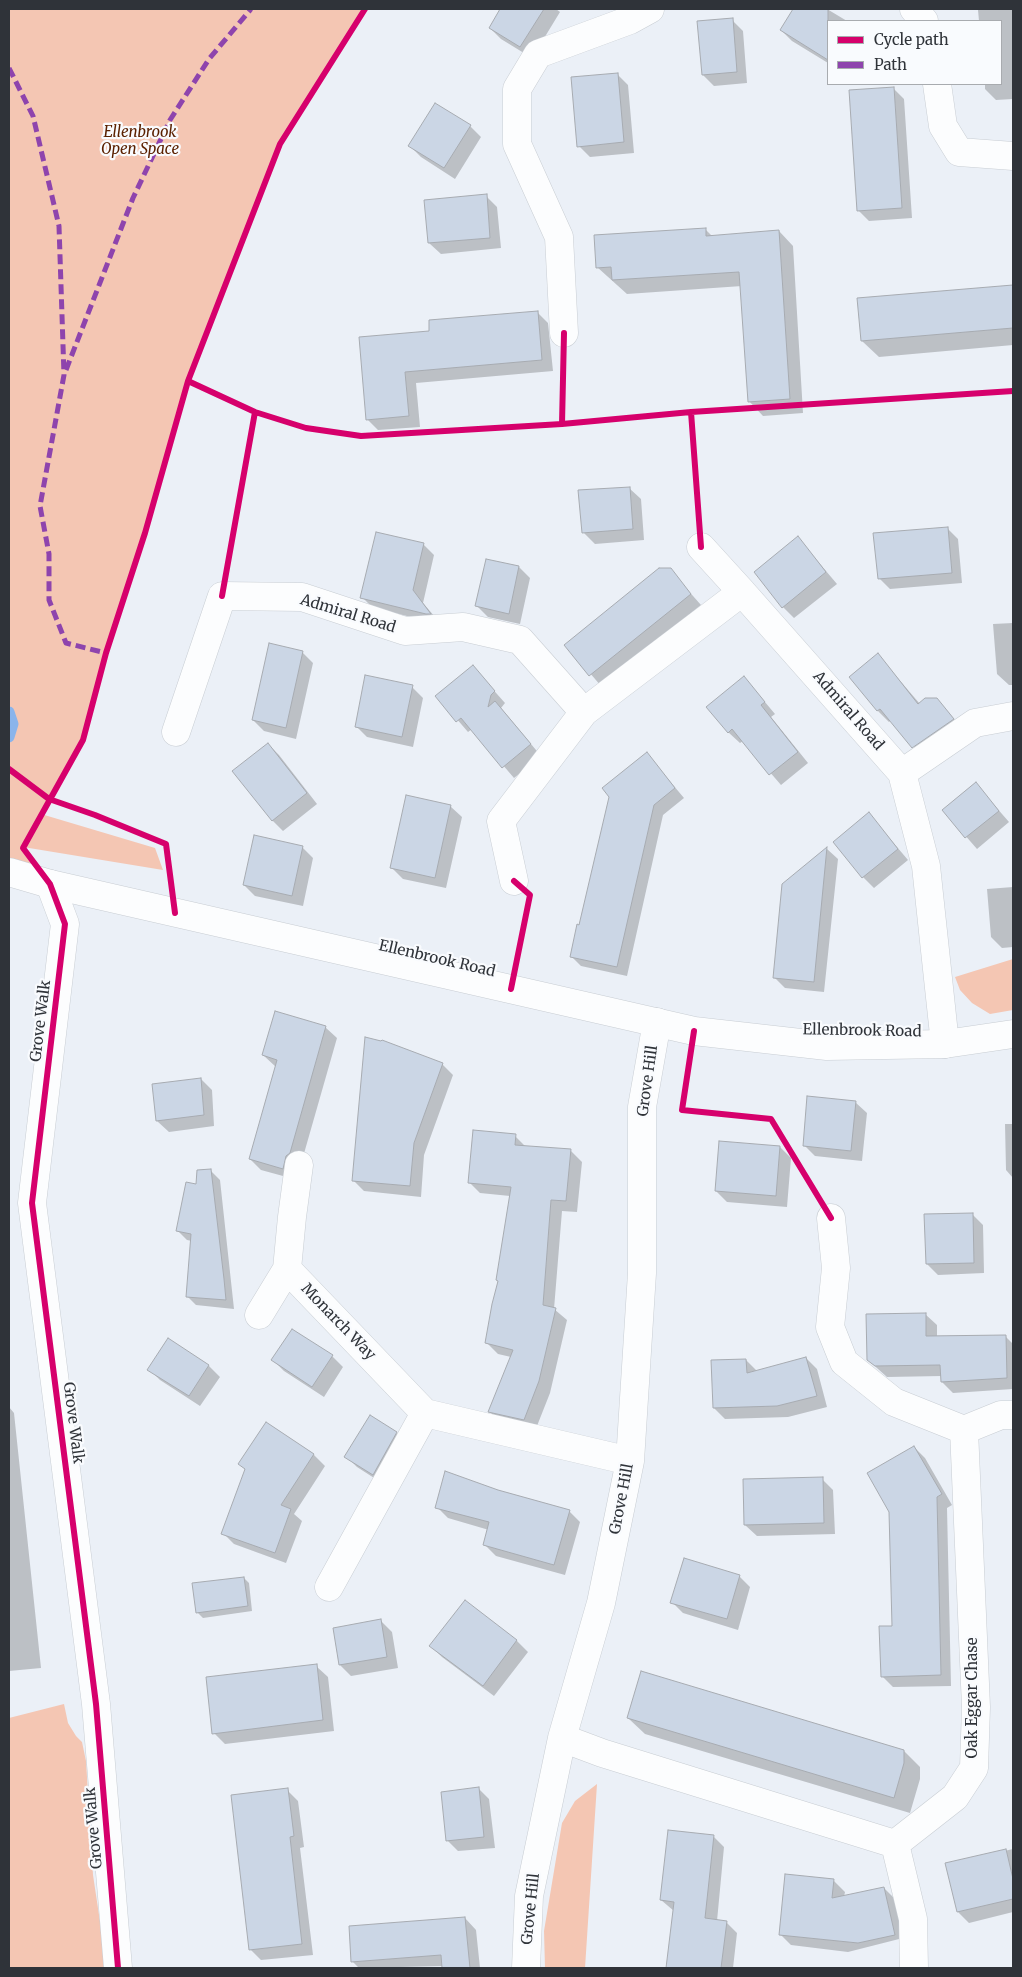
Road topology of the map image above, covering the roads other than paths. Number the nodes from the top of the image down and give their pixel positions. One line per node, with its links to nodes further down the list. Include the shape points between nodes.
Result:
1 (650, 9): 6 (street, via 630,20 538,54 517,88 517,144 560,237)
2 (914, 9): 3 (street)
3 (923, 20)
4 (937, 85): 5 (street, via 943,126 959,152)
5 (1013, 156)
6 (564, 332)
7 (700, 547): 8 (street, Admiral Road)
8 (742, 592): 9 (street); 12 (street, Admiral Road)
9 (584, 712): 11 (street, Admiral Road, via 520,640 463,627 405,631 302,597 222,596); 14 (street, via 501,821)
10 (1013, 716): 12 (street, via 975,722)
11 (176, 732)
12 (902, 773): 18 (street, Admiral Road, via 926,866)
13 (9, 872): 15 (street, Ellenbrook Road)
14 (514, 881)
15 (50, 884): 16 (street, Ellenbrook Road); 30 (street, Grove Walk, via 65,924 32,1203 96,1704)
16 (657, 1022): 18 (street, Ellenbrook Road, via 694,1031 827,1046); 26 (street, Grove Hill, via 642,1107 642,1273)
17 (1013, 1034): 18 (street, Ellenbrook Road)
18 (945, 1044)
19 (299, 1165): 21 (street)
20 (831, 1218): 25 (street, via 836,1268 830,1327 844,1362 894,1402)
21 (287, 1269): 22 (street); 23 (street, Monarch Way)
22 (259, 1315)
23 (425, 1412): 26 (street); 27 (street)
24 (1013, 1416): 25 (street, via 1001,1415)
25 (964, 1430): 29 (street, Oak Eggar Chase, via 976,1707 974,1768 955,1797)
26 (630, 1461): 28 (street, Grove Hill, via 600,1603)
27 (329, 1587)
28 (562, 1738): 29 (street); 31 (street, Grove Hill, via 529,1896)
29 (895, 1844): 32 (street, via 913,1920)
30 (118, 1968)
31 (526, 1968)
32 (914, 1968)

